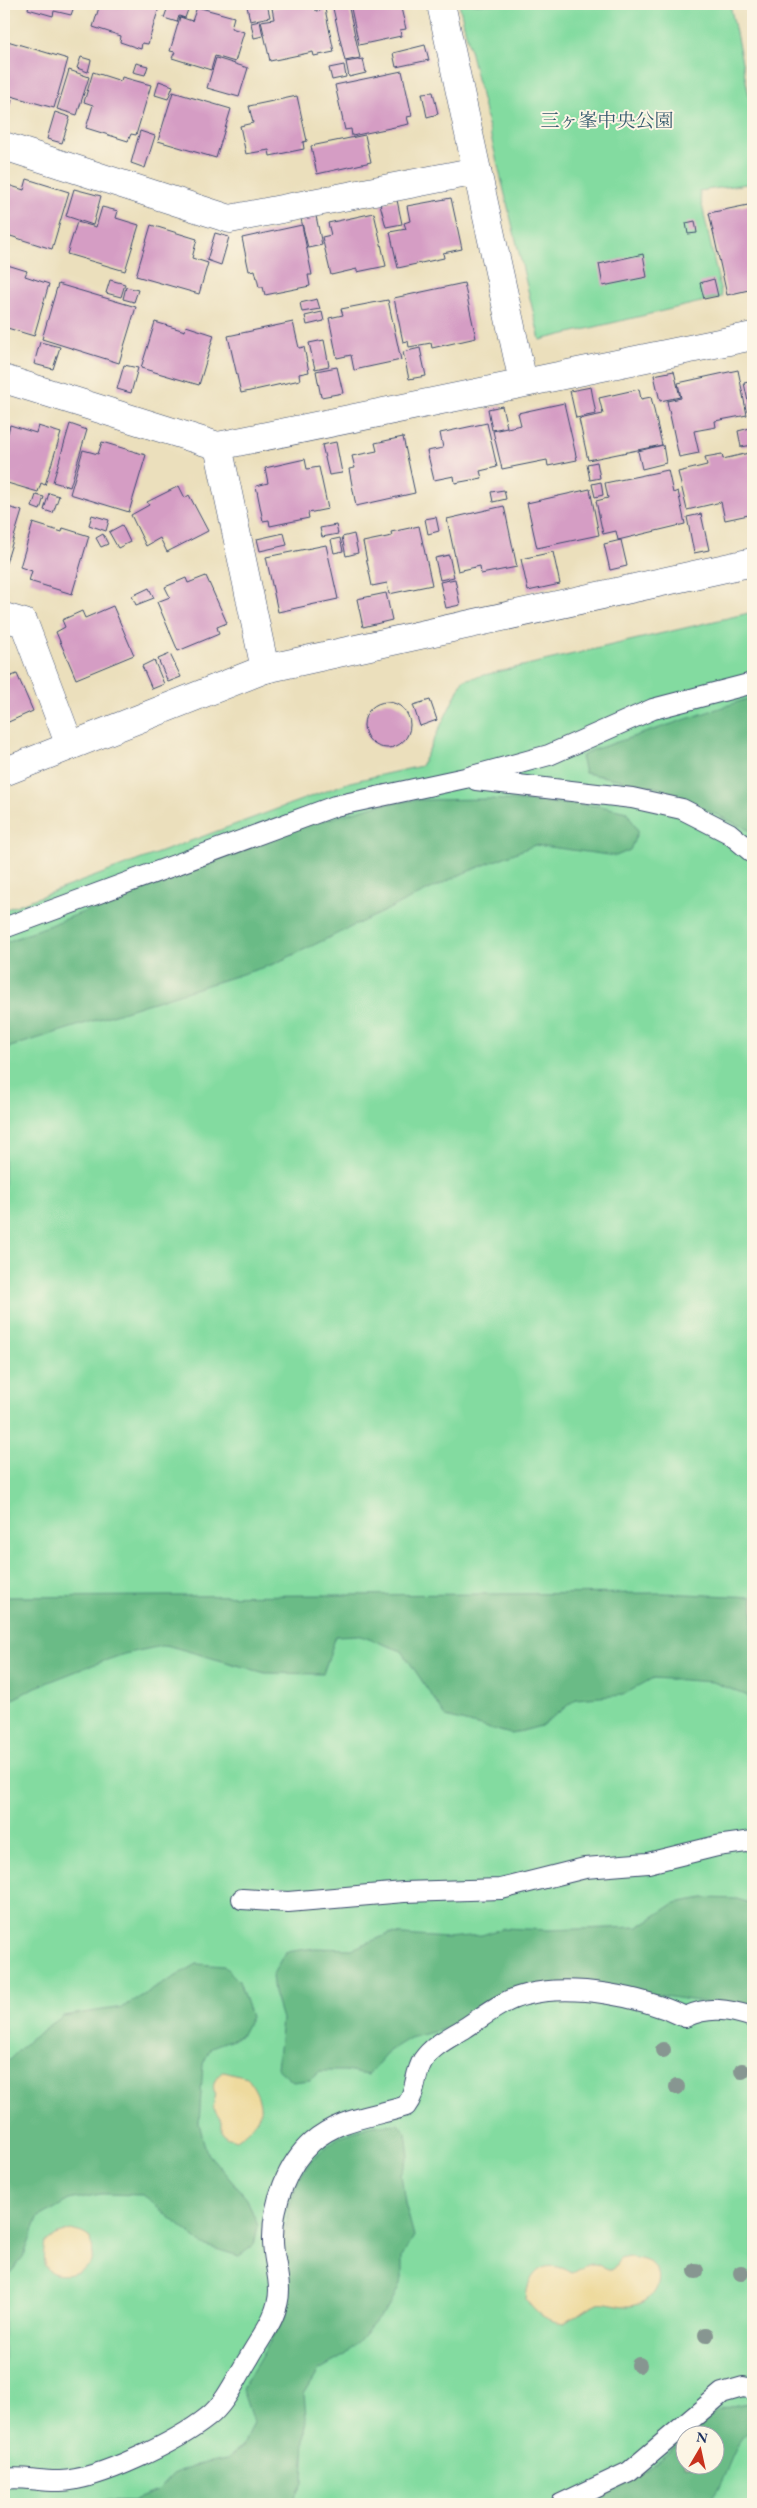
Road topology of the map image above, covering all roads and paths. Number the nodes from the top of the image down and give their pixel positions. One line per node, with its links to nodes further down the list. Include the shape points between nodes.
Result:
1 (442, 4): 3 (street)
2 (4, 146): 3 (street, via 230,219)
3 (478, 172): 6 (street)
4 (753, 336): 6 (street)
5 (4, 379): 7 (street)
6 (523, 382): 7 (street)
7 (218, 446): 10 (street)
8 (753, 562): 10 (street)
9 (4, 617): 12 (street, via 24,623)
10 (265, 669): 12 (street)
11 (753, 683): 14 (lane, via 653,709 549,755)
12 (70, 746): 13 (street)
13 (4, 772)
14 (465, 778): 15 (lane, via 632,798 682,809 729,833); 16 (lane, via 335,806)
15 (753, 853)
16 (4, 928)
17 (753, 1841): 18 (lane, via 648,1863 585,1868 501,1889 404,1892 288,1902)
18 (242, 1899)
19 (753, 2017): 21 (lane, via 714,2009 700,2010 685,2017 663,2006 627,1996 561,1991 525,1995 505,2003 434,2048 422,2061 413,2098 406,2106 342,2122 312,2141 297,2158 284,2184 275,2219 277,2311 225,2397 209,2416 156,2449 108,2470 62,2481)
20 (753, 2389): 22 (lane, via 722,2393 630,2472)
21 (4, 2479)
22 (561, 2504)

